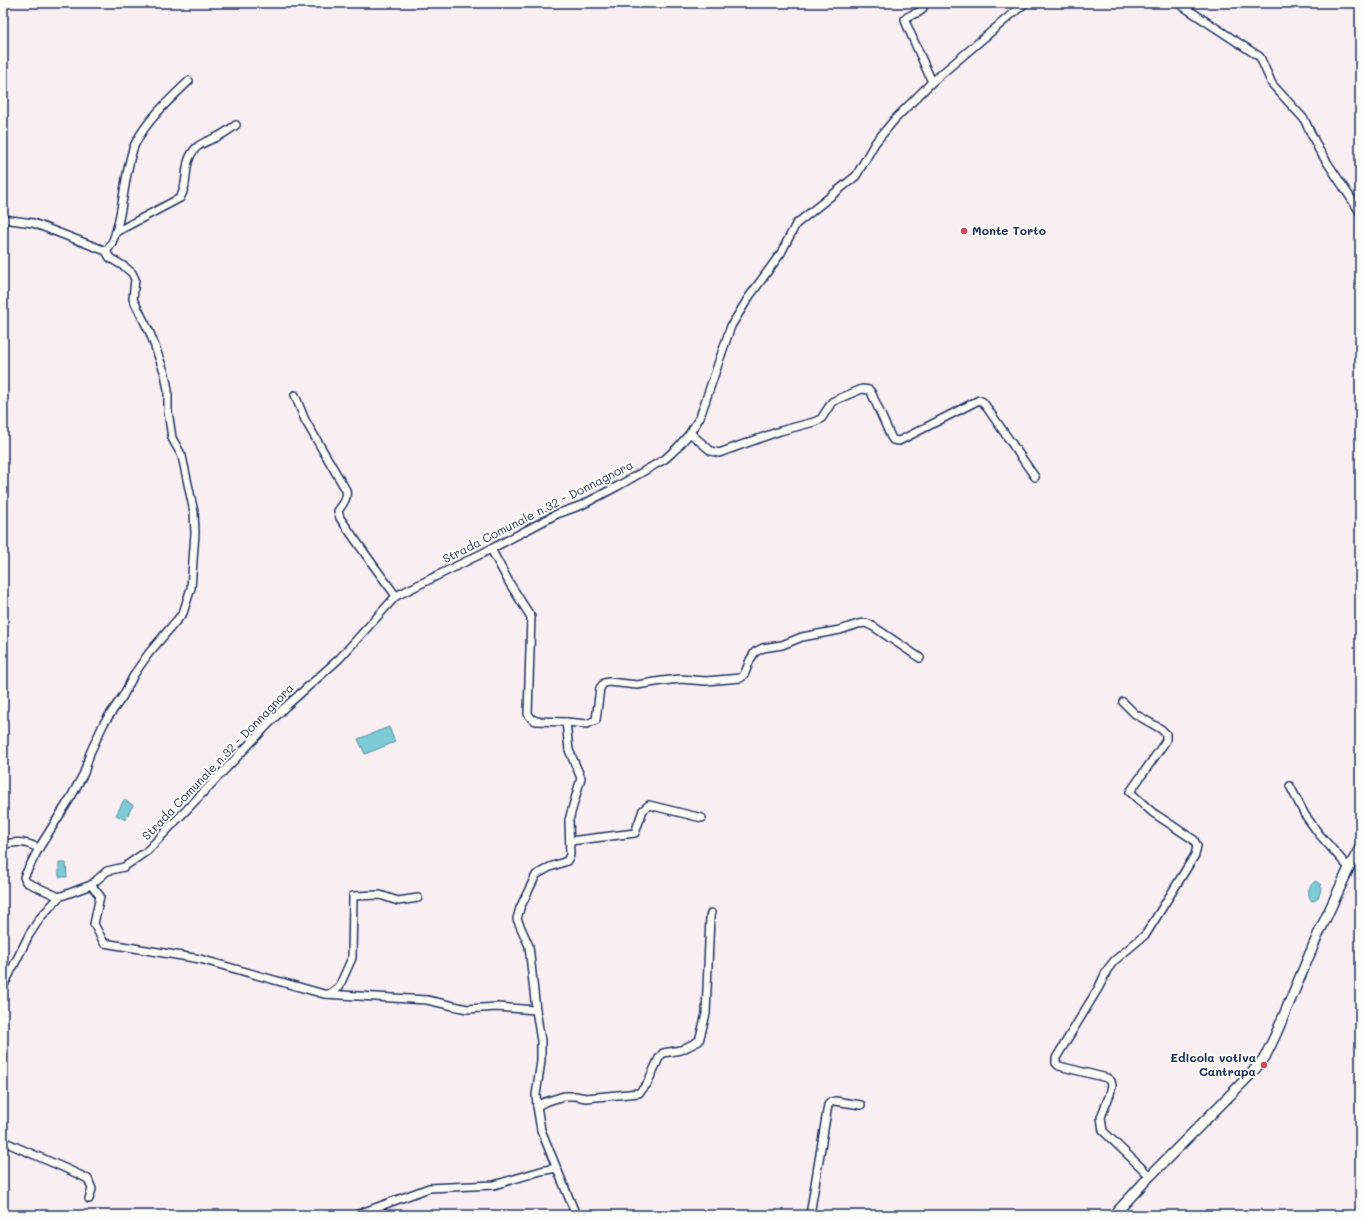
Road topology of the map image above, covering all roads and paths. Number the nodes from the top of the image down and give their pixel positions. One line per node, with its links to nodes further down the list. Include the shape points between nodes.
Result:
1 (924, 3): 5 (street, via 921,12 908,16 906,23)
2 (1025, 3): 5 (street, Strada Comunale n.32 - Donnagnora)
3 (1178, 3): 7 (street, via 1260,57 1272,84 1304,119 1318,150)
4 (189, 81): 9 (street, via 152,119 135,145)
5 (932, 82): 12 (street, Strada Comunale n.32 - Donnagnora, via 875,143 856,176 796,224 781,253 731,326 700,417)
6 (236, 126): 9 (street, via 199,144 194,150 188,162 184,191 180,198)
7 (1360, 212)
8 (3, 219): 10 (street, via 33,223)
9 (116, 232): 10 (street)
10 (106, 251): 23 (street, via 110,258 125,267 135,279 133,299 150,333 165,374 172,438 182,456 194,512 191,588 183,613 139,668 104,723 84,773)
11 (295, 395): 15 (street, via 305,420 346,490 346,499 338,511 340,518)
12 (690, 433): 13 (street, via 711,451 719,452 821,419 832,402 862,389 871,392 890,436 893,440 899,441 979,400 983,402); 14 (street, Strada Comunale n.32 - Donnagnora, via 665,459 582,505 557,514)
13 (1035, 478)
14 (491, 549): 15 (street, Strada Comunale n.32 - Donnagnora); 18 (street, via 531,617 528,714 536,721)
15 (396, 596): 26 (street, Strada Comunale n.32 - Donnagnora, via 339,659 284,708 147,851 124,867 107,871)
16 (920, 658): 18 (street, via 874,627 866,623 858,624 763,648 755,652 740,678 672,680 637,686 604,683 600,688 596,720 587,724)
17 (1123, 702): 37 (street, via 1135,714 1162,729 1166,734 1163,746 1130,792 1152,812 1194,840 1197,846 1195,855 1146,934 1107,970 1056,1058 1056,1063 1111,1081 1110,1094 1101,1117 1103,1131)
18 (566, 722): 21 (street, via 569,750 581,778 569,820)
19 (1290, 786): 25 (street, via 1305,815)
20 (702, 818): 21 (street, via 649,805 644,810 635,833)
21 (570, 841): 32 (street, via 570,855 567,861 536,875 517,919 529,946)
22 (3, 844): 23 (street, via 19,842)
23 (39, 848): 27 (street, via 24,877 26,882)
24 (1360, 848): 25 (main road)
25 (1349, 868): 37 (main road, via 1265,1057)
26 (91, 885): 27 (street, Strada Comunale n.32 - Donnagnora); 31 (street, via 100,896 94,924 104,943 200,959)
27 (59, 897): 30 (street, Strada Comunale n.32 - Donnagnora, via 29,935)
28 (418, 898): 31 (street, via 398,901 380,895 353,896 352,958 339,987)
29 (711, 913): 34 (street, via 706,1014 699,1041 681,1050 663,1053 647,1084 639,1093 586,1098 564,1096)
30 (3, 988)
31 (329, 994): 32 (street, via 426,1000 467,1009 497,1007)
32 (536, 1010): 34 (street, via 541,1041 541,1062)
33 (861, 1105): 41 (street, via 835,1101 828,1105)
34 (536, 1106): 36 (street, via 541,1130)
35 (3, 1141): 38 (street, via 88,1179 92,1189)
36 (556, 1168): 39 (street, via 494,1185 429,1188); 40 (street)
37 (1150, 1176): 42 (main road)
38 (89, 1199)
39 (356, 1215)
40 (576, 1215)
41 (810, 1215)
42 (1114, 1215)

